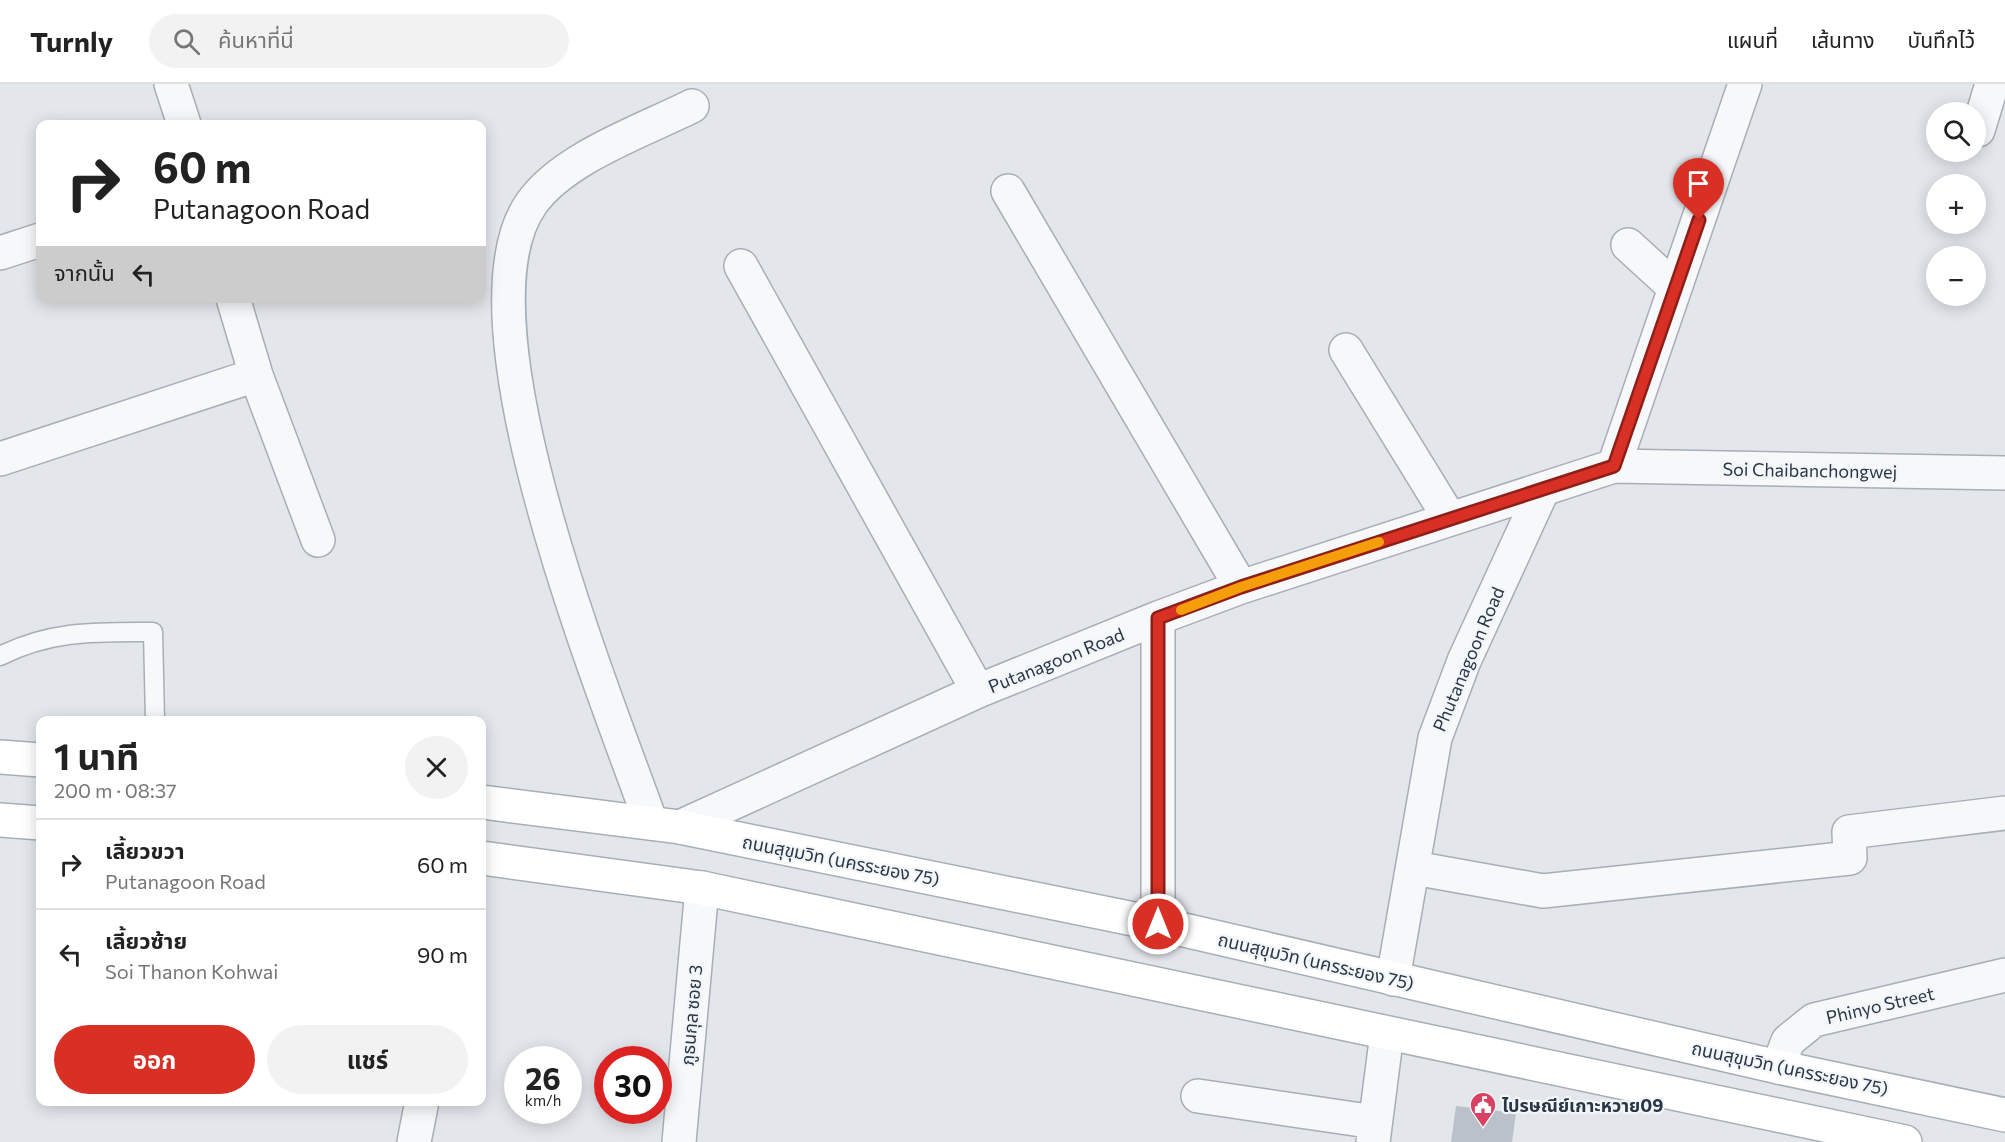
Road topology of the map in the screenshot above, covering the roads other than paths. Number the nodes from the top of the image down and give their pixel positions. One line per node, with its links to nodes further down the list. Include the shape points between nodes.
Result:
1 (171, 84): 6 (street)
2 (1745, 84): 12 (street)
3 (1992, 84): 4 (street)
4 (1986, 104)
5 (692, 106): 33 (street, via 571,166 547,184 519,228 509,273 511,359 533,464 561,566)
6 (183, 120)
7 (1008, 191): 22 (street)
8 (36, 241): 10 (street)
9 (1628, 245): 12 (street)
10 (0, 253)
11 (741, 266): 25 (street)
12 (1675, 288): 17 (street)
13 (234, 303): 15 (street)
14 (1346, 350): 20 (street)
15 (256, 375): 16 (street); 21 (street)
16 (0, 459)
17 (1614, 466): 18 (street, Soi Chaibanchongwej); 19 (street, Putanagoon Road)
18 (2005, 474)
19 (1543, 489): 20 (street, Putanagoon Road); 35 (street, Phutanagoon Road, via 1464,661 1435,738)
20 (1450, 519): 22 (street, Putanagoon Road)
21 (318, 540)
22 (1241, 587): 23 (street, Putanagoon Road)
23 (1158, 618): 25 (street, Putanagoon Road); 37 (street)
24 (0, 656): 26 (lane, via 78,632 153,632)
25 (978, 692): 33 (street, Putanagoon Road)
26 (155, 716)
27 (0, 757): 28 (street)
28 (36, 760)
29 (486, 803): 33 (street, ถนนสุขุมวิท (นครระยอง 75))
30 (2005, 813): 35 (street, via 1849,832 1850,858 1543,891)
31 (0, 820): 32 (street)
32 (36, 823)
33 (665, 825): 37 (street, ถนนสุขุมวิท (นครระยอง 75))
34 (486, 859): 36 (street)
35 (1414, 868): 39 (street, Phutanagoon Road)
36 (702, 888): 40 (street); 47 (street, ภูธนกุล ซอย 3)
37 (1158, 924): 39 (street, ถนนสุขุมวิท (นครระยอง 75))
38 (2005, 975): 41 (street, Phinyo Street, via 1814,1020 1788,1041)
39 (1394, 979): 41 (street, ถนนสุขุมวิท (นครระยอง 75))
40 (1387, 1033): 45 (street); 48 (street)
41 (1778, 1067): 44 (street, ถนนสุขุมวิท (นครระยอง 75))
42 (1198, 1096): 45 (street)
43 (421, 1106): 46 (street)
44 (2005, 1114)
45 (1374, 1132)
46 (414, 1142)
47 (680, 1142)
48 (1905, 1142)

